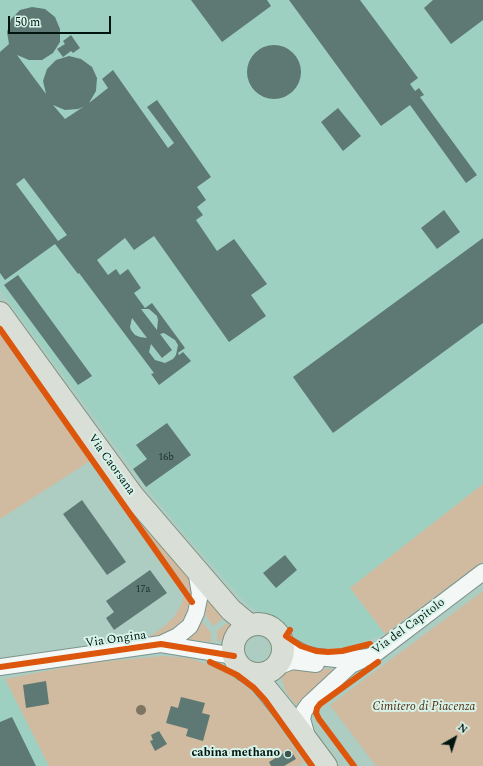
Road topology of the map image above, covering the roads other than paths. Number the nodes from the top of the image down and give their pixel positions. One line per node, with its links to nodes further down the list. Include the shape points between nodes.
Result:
1 (0, 313): 2 (main road, Via Caorsana, via 133,496)
2 (196, 570): 4 (main road, Via Caorsana); 7 (street, via 200,594 190,626 178,636)
3 (483, 572): 9 (street, Via del Capitolo, via 375,654)
4 (231, 610): 5 (main road, Via Caorsana); 8 (main road, via 237,626)
5 (249, 626): 6 (main road, via 258,624 270,627 279,634); 8 (main road, via 236,638)
6 (283, 642): 9 (street, via 305,654); 11 (main road, via 282,659)
7 (161, 644): 8 (street, Via Ongina); 10 (street, Via Ongina)
8 (234, 651): 11 (main road, via 240,666 246,671)
9 (358, 660): 11 (street, via 332,665 292,661); 12 (street, Via del Capitolo, via 304,710 302,719)
10 (0, 667)
11 (267, 671): 12 (main road, via 294,723)
12 (308, 742): 13 (main road)
13 (326, 766)

